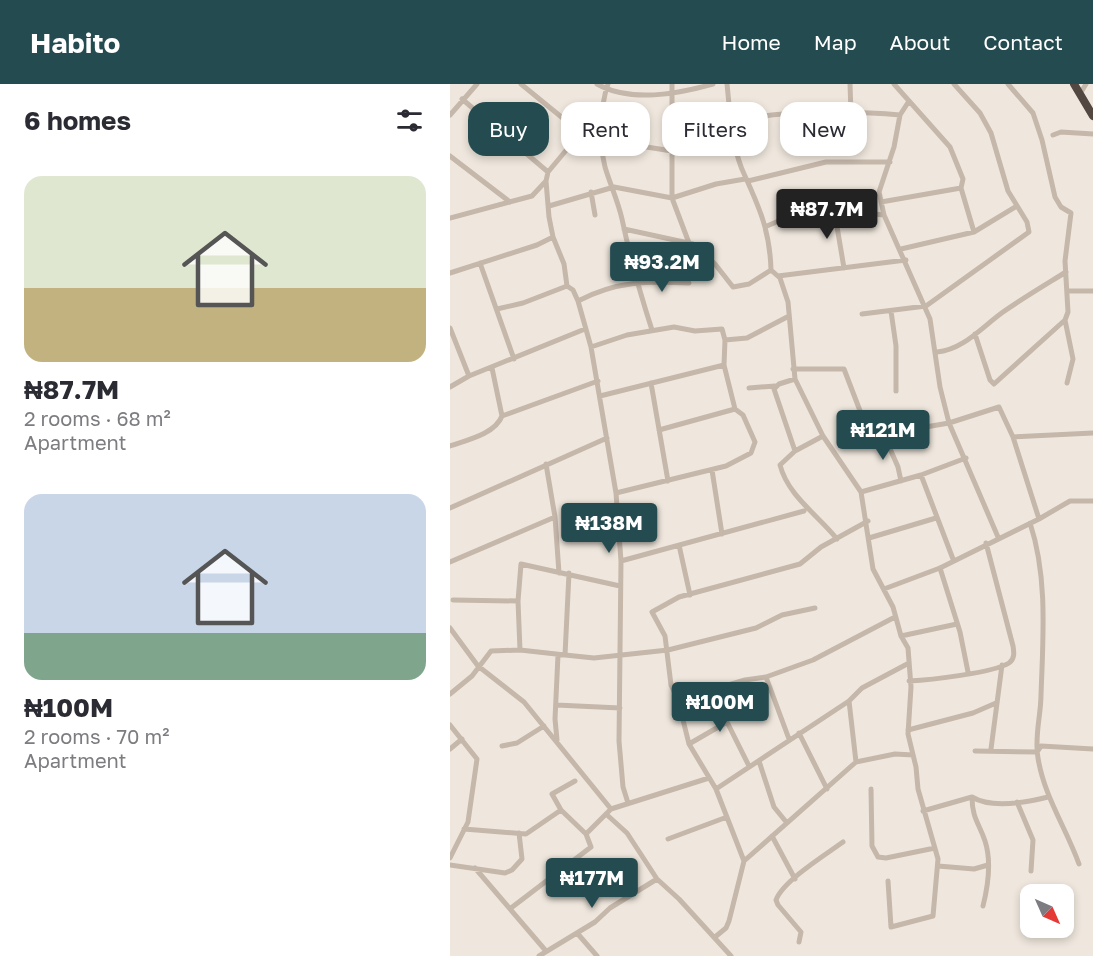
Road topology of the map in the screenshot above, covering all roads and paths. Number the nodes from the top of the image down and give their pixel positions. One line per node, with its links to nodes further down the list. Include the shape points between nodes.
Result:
1 (477, 84): 16 (street)
2 (521, 84): 26 (street)
3 (597, 84): 13 (street)
4 (672, 84): 15 (street)
5 (713, 84): 15 (street)
6 (727, 84): 20 (street)
7 (850, 84): 21 (street)
8 (894, 84): 17 (street)
9 (954, 84): 45 (street, via 980,112 991,133 1001,171)
10 (1008, 84): 60 (street, via 1033,113 1055,197 1071,213)
11 (1074, 84): 14 (highway)
12 (1086, 84): 14 (street)
13 (607, 87): 15 (street); 18 (street)
14 (1080, 94): 25 (highway)
15 (673, 95): 19 (street)
16 (462, 99): 23 (street); 35 (street)
17 (909, 100): 24 (street); 39 (street, via 951,147 963,179)
18 (604, 102)
19 (673, 102)
20 (730, 102)
21 (851, 102)
22 (867, 114): 24 (street)
23 (450, 115)
24 (900, 115): 34 (street)
25 (1093, 116)
26 (561, 117)
27 (1093, 134): 28 (street)
28 (1053, 135)
29 (450, 156): 42 (street)
30 (562, 156): 35 (street)
31 (604, 156): 38 (street)
32 (672, 156): 41 (street)
33 (741, 156): 36 (street)
34 (890, 162): 36 (street, via 826,162); 43 (street, via 879,192)
35 (548, 172): 37 (street)
36 (747, 180): 41 (street, via 716,184); 50 (street)
37 (546, 181): 42 (street, via 532,196); 44 (street)
38 (614, 186): 40 (street); 41 (street); 51 (street)
39 (961, 188): 43 (street); 52 (street)
40 (591, 192): 44 (street); 47 (street)
41 (672, 198): 54 (street)
42 (510, 202): 49 (street)
43 (881, 202): 48 (street)
44 (549, 206): 53 (street)
45 (1017, 206): 52 (street); 69 (street, via 1029,227 1027,236)
46 (834, 209): 48 (street); 50 (street, via 802,211); 58 (street)
47 (595, 214)
48 (884, 215): 55 (street)
49 (450, 218)
50 (766, 226): 59 (street)
51 (624, 229): 54 (street); 63 (street)
52 (974, 232): 55 (street)
53 (553, 237): 57 (street); 65 (street, via 564,264)
54 (689, 243): 59 (street, via 715,264 734,287 749,284)
55 (901, 249): 56 (street)
56 (906, 260): 58 (street); 69 (street)
57 (480, 263): 61 (street); 70 (street)
58 (844, 268): 62 (street)
59 (771, 270): 62 (street)
60 (1066, 272): 66 (street); 78 (street)
61 (450, 273)
62 (778, 276): 73 (street)
63 (636, 281): 64 (street); 68 (street); 77 (street)
64 (689, 284)
65 (567, 286): 68 (street); 70 (street)
66 (1068, 291): 67 (street); 74 (street)
67 (1093, 291)
68 (578, 302): 76 (street)
69 (926, 306): 71 (street); 81 (street)
70 (497, 309): 82 (street)
71 (891, 311): 72 (street); 94 (street)
72 (862, 314)
73 (789, 316): 79 (street, via 747,338); 85 (street)
74 (1065, 320): 78 (street, via 994,384); 90 (street, via 1073,359)
75 (450, 328): 86 (street)
76 (585, 329): 80 (street); 82 (street)
77 (652, 330): 79 (street, via 722,329); 80 (street)
78 (975, 334): 81 (street, via 965,343)
79 (725, 340): 83 (street)
80 (591, 347): 88 (street)
81 (937, 352): 98 (street)
82 (514, 359): 84 (street)
83 (724, 365): 89 (street); 96 (street)
84 (492, 368): 86 (street); 97 (street)
85 (793, 369): 87 (street); 101 (street, via 844,369 868,429 873,436)
86 (469, 376): 92 (street)
87 (795, 379): 91 (street); 102 (street)
88 (598, 381): 95 (street); 97 (street)
89 (651, 383): 95 (street); 99 (street)
90 (1067, 383)
91 (775, 386): 93 (street); 106 (street)
92 (450, 387)
93 (749, 388)
94 (896, 391)
95 (600, 396): 104 (street)
96 (735, 409): 99 (street); 109 (street, via 743,415 755,448 744,459)
97 (502, 416): 105 (street, via 486,432)
98 (949, 423): 101 (street); 103 (street, via 999,407); 107 (street)
99 (659, 430): 111 (street)
100 (1093, 433): 103 (street)
101 (884, 435): 112 (street)
102 (823, 436): 106 (street); 113 (street)
103 (1013, 437): 120 (street)
104 (606, 438): 108 (street); 114 (street)
105 (450, 446)
106 (795, 451): 126 (street, via 782,461 781,469 799,500)
107 (966, 458): 110 (street); 124 (street)
108 (546, 465): 116 (street); 118 (street)
109 (712, 470): 111 (street); 123 (street)
110 (921, 475): 112 (street); 119 (street)
111 (668, 481): 114 (street)
112 (901, 481): 113 (street)
113 (861, 492): 121 (street)
114 (616, 493): 130 (street)
115 (1093, 501): 120 (street, via 1070,501)
116 (450, 508)
117 (804, 511): 123 (street)
118 (555, 518): 131 (street); 133 (street)
119 (936, 518): 125 (street); 129 (street)
120 (1039, 519): 122 (street)
121 (868, 521): 125 (street); 126 (street)
122 (1030, 523): 124 (street); 177 (street, via 1041,558 1042,579)
123 (722, 534): 128 (street)
124 (998, 537): 127 (street)
125 (870, 538): 136 (street, via 873,569)
126 (837, 539): 137 (street, via 800,564)
127 (986, 543): 129 (street); 151 (street, via 1013,646 1013,657)
128 (679, 545): 130 (street); 137 (street)
129 (953, 559): 132 (street)
130 (621, 561): 135 (street)
131 (450, 562)
132 (940, 568): 136 (street); 142 (street)
133 (559, 573): 134 (street); 139 (street, via 521,564)
134 (569, 573): 135 (street); 148 (street)
135 (620, 586): 149 (street)
136 (884, 589): 141 (street)
137 (690, 595): 146 (street, via 652,612)
138 (453, 600): 139 (street)
139 (518, 601): 145 (street)
140 (815, 608): 146 (street, via 782,615 756,628)
141 (895, 617): 144 (street); 154 (street, via 824,656)
142 (957, 624): 144 (street); 153 (street)
143 (450, 628): 152 (street)
144 (901, 636): 150 (street, via 907,644)
145 (520, 650): 147 (street); 152 (street, via 491,651)
146 (668, 650): 149 (street); 158 (street, via 671,685)
147 (558, 654): 148 (street); 161 (street)
148 (565, 655): 149 (street)
149 (620, 656): 162 (street)
150 (909, 663): 155 (street); 159 (street, via 862,688)
151 (1002, 665): 153 (street); 160 (street)
152 (478, 666): 157 (street); 165 (street, via 524,702)
153 (968, 672): 155 (street, via 938,680)
154 (766, 677): 156 (street); 169 (street)
155 (909, 681): 166 (street)
156 (718, 689): 158 (street); 163 (street)
157 (450, 694)
158 (678, 700): 171 (street)
159 (849, 701): 167 (street); 180 (street)
160 (996, 703): 166 (street); 174 (street)
161 (556, 705): 162 (street); 170 (street)
162 (620, 708): 190 (street, via 621,768)
163 (727, 722): 171 (street); 181 (street)
164 (450, 724): 168 (street)
165 (544, 726): 170 (street); 172 (street, via 517,743)
166 (908, 729): 178 (street)
167 (799, 733): 169 (street); 185 (street)
168 (462, 739): 173 (street); 196 (street, via 477,759 475,789)
169 (789, 739): 179 (street)
170 (557, 741): 192 (street)
171 (689, 744): 182 (street)
172 (502, 746)
173 (450, 749)
174 (991, 749): 176 (street); 177 (street)
175 (1093, 749): 177 (street, via 1041,746)
176 (975, 750)
177 (1037, 752): 188 (street)
178 (913, 755): 180 (street, via 895,754); 193 (street)
179 (759, 761): 181 (street); 195 (street, via 774,807)
180 (856, 762): 185 (street)
181 (749, 766): 184 (street)
182 (709, 778): 184 (street); 190 (street)
183 (575, 781): 191 (street, via 552,794)
184 (716, 789): 194 (street)
185 (827, 789): 195 (street)
186 (871, 789): 204 (street, via 872,846 878,856 886,858)
187 (972, 797): 189 (street, via 980,802); 193 (street); 209 (street, via 974,821 985,839)
188 (1048, 797): 189 (street); 207 (street)
189 (1017, 802): 212 (street, via 1033,840)
190 (628, 803): 192 (street)
191 (561, 810): 197 (street, via 525,834); 198 (street)
192 (609, 811): 198 (street); 213 (street)
193 (923, 812): 204 (street)
194 (727, 817): 200 (street); 206 (street)
195 (787, 823): 199 (street)
196 (464, 829): 197 (street); 203 (street)
197 (519, 833): 211 (street, via 522,859 512,870 505,873)
198 (586, 834): 217 (street, via 591,847)
199 (772, 836): 206 (street); 214 (street)
200 (668, 839)
201 (450, 841): 203 (street)
202 (843, 842): 214 (street)
203 (455, 848): 205 (street)
204 (935, 848): 210 (street)
205 (450, 858)
206 (744, 861): 219 (street, via 729,921)
207 (1079, 864)
208 (450, 865): 211 (street)
209 (988, 865): 210 (street, via 974,869); 216 (street)
210 (939, 866): 215 (street, via 933,916 891,927)
211 (475, 868): 217 (street)
212 (1031, 871)
213 (657, 879): 218 (street); 219 (street)
214 (795, 879): 220 (street, via 781,889 776,900 801,932)
215 (888, 881)
216 (983, 906)
217 (511, 908): 221 (street)
218 (578, 933): 221 (street); 223 (street)
219 (715, 937): 224 (street)
220 (799, 942)
221 (546, 951): 222 (street)
222 (539, 956)
223 (597, 956)
224 (731, 956)

